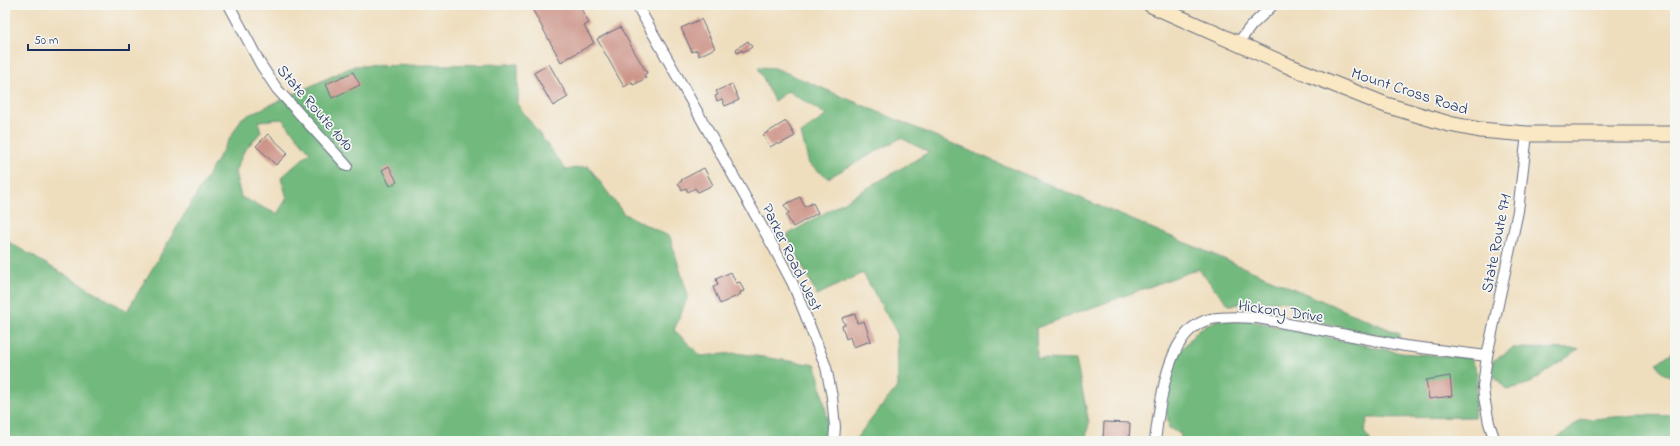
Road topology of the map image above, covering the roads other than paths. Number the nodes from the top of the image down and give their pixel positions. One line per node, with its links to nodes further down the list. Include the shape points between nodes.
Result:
1 (229, 5): 8 (street, State Route 1010, via 277,89)
2 (637, 5): 10 (street, Parker Road West, via 792,284 826,367 832,397)
3 (1151, 5): 5 (main road, Mount Cross Road)
4 (1273, 5): 5 (street)
5 (1238, 43): 6 (main road, Mount Cross Road, via 1298,70 1393,107 1449,124 1480,130)
6 (1527, 134): 7 (main road, Mount Cross Road); 9 (street, State Route 971, via 1518,211)
7 (1675, 134)
8 (347, 166)
9 (1486, 356): 11 (street, Hickory Drive, via 1405,346 1257,318 1210,319 1192,329 1174,352 1160,403); 12 (street, State Route 971, via 1484,397)
10 (834, 441)
11 (1155, 441)
12 (1495, 441)

